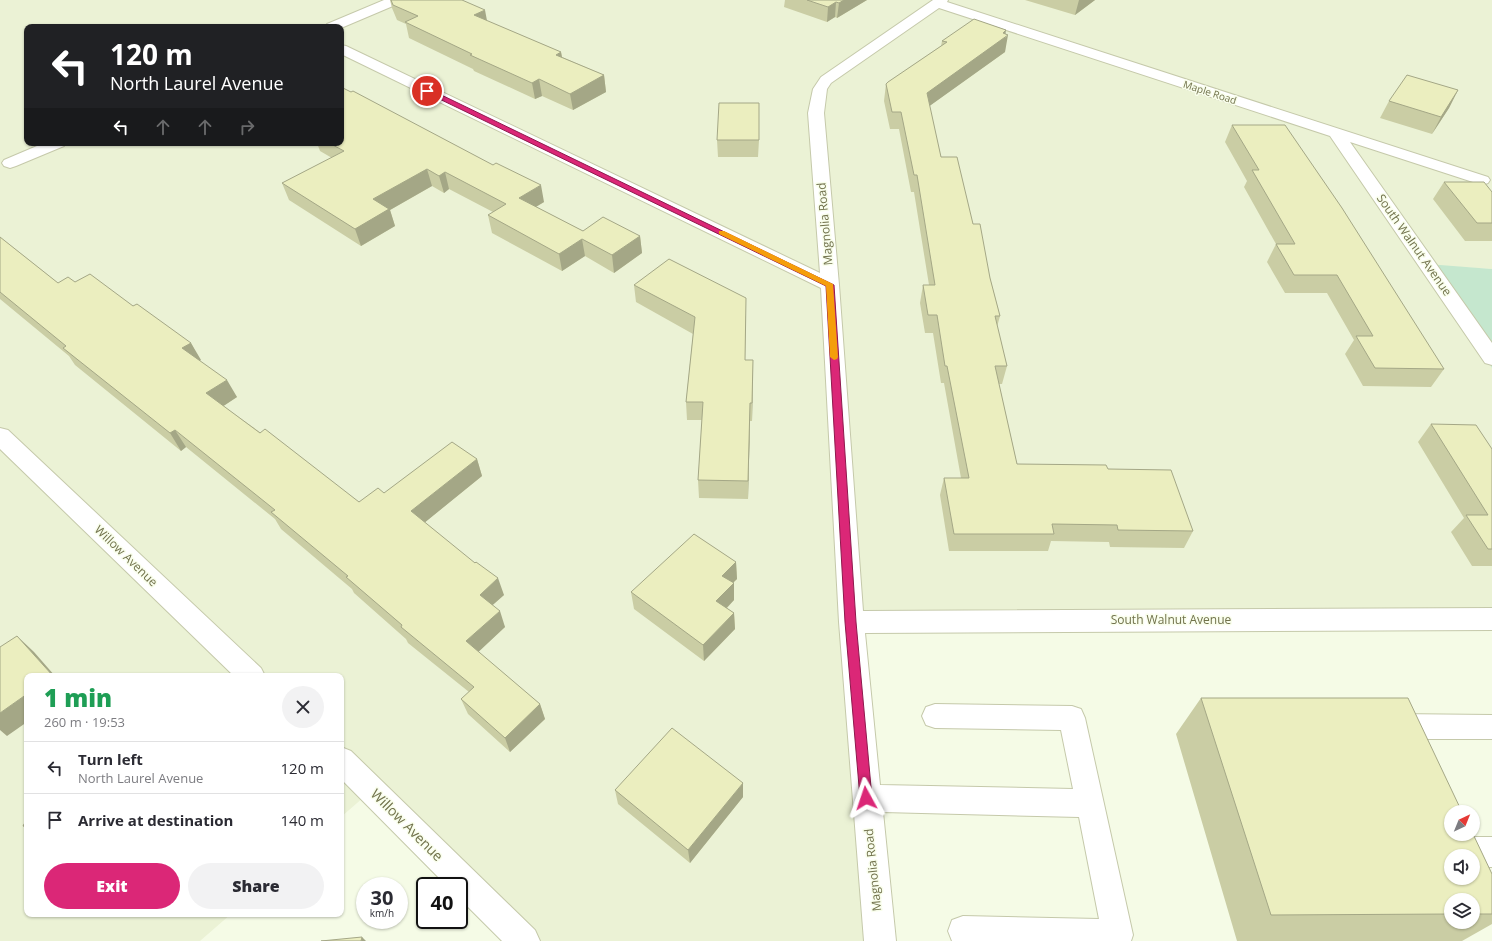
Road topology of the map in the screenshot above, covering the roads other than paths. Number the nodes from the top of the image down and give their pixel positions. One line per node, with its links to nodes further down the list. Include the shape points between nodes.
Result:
1 (394, 0): 3 (street)
2 (940, 2): 5 (street, Maple Road); 9 (street, Magnolia Road, via 838,71 820,88 816,113)
3 (339, 24)
4 (344, 50): 9 (street)
5 (1336, 133): 8 (street, Maple Road); 10 (street, South Walnut Avenue)
6 (51, 146): 7 (street)
7 (10, 163)
8 (1482, 180)
9 (830, 285): 13 (street, Magnolia Road)
10 (1492, 358)
11 (0, 436): 14 (street, Willow Avenue)
12 (1492, 619): 13 (street, South Walnut Avenue)
13 (850, 622): 19 (street, Magnolia Road)
14 (249, 673)
15 (934, 716): 20 (street, via 1072,718)
16 (1492, 727): 17 (street, via 1395,726)
17 (1408, 754)
18 (344, 763): 24 (street, Willow Avenue)
19 (866, 798): 20 (street); 25 (street, Magnolia Road)
20 (1090, 803): 23 (street, via 1118,935)
21 (1449, 841): 22 (street, via 1454,852)
22 (1492, 852)
23 (964, 932)
24 (524, 941)
25 (880, 941)

